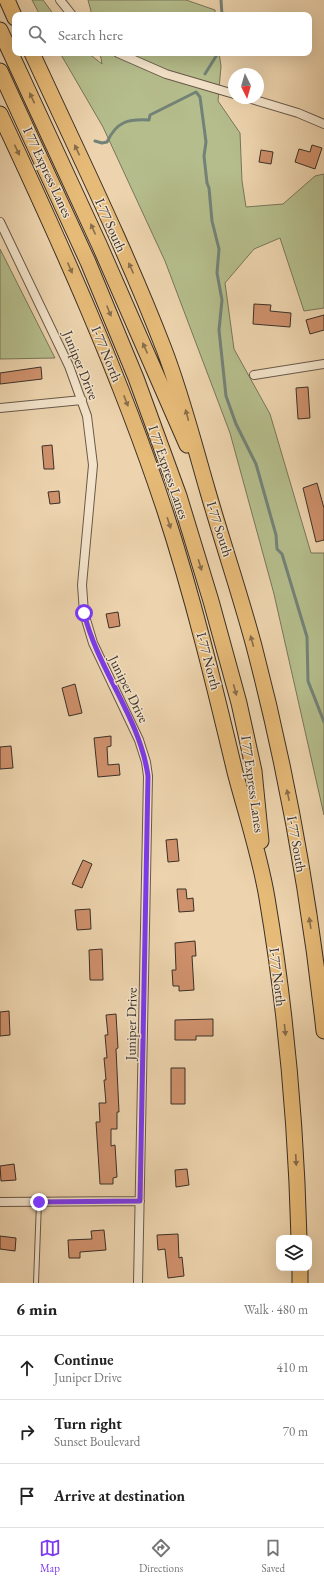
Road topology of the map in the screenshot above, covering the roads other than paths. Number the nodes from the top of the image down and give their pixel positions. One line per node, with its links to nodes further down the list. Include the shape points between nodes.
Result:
1 (7, 0): 3 (highway)
2 (60, 0): 4 (street)
3 (12, 12)
4 (70, 12)
5 (0, 30): 7 (highway, I 77 Express Lanes, one-way to 5)
6 (12, 56): 20 (highway, I 77 Express Lanes, one-way to 6, via 96,237)
7 (12, 56)
8 (33, 56): 20 (highway, I-77 South, one-way to 8, via 186,410 154,325 117,236)
9 (125, 56): 11 (street, via 160,72)
10 (0, 71): 21 (highway, I 77 Express Lanes, one-way to 21, via 88,262 136,378 179,496 239,703 254,771)
11 (228, 92)
12 (264, 103): 14 (street)
13 (0, 114): 21 (highway, I-77 North, one-way to 21, via 96,328 127,404 164,508 208,658)
14 (324, 124)
15 (0, 222): 18 (street, Juniper Drive, via 69,366)
16 (324, 364): 17 (street)
17 (254, 375)
18 (82, 400): 19 (street); 23 (street, Juniper Drive, via 90,431 93,465 82,585 84,613 93,643 139,740 148,776)
19 (0, 408)
20 (208, 494): 22 (highway, I-77 South, one-way to 20, via 306,895 281,762 246,616)
21 (267, 894): 26 (highway, I-77 North, one-way to 26, via 290,1074)
22 (324, 1031)
23 (140, 1201): 25 (street); 29 (street, Juniper Drive)
24 (0, 1202): 25 (street)
25 (39, 1202): 28 (lane)
26 (299, 1235)
27 (300, 1271): 30 (highway)
28 (36, 1283)
29 (138, 1283)
30 (300, 1283)

